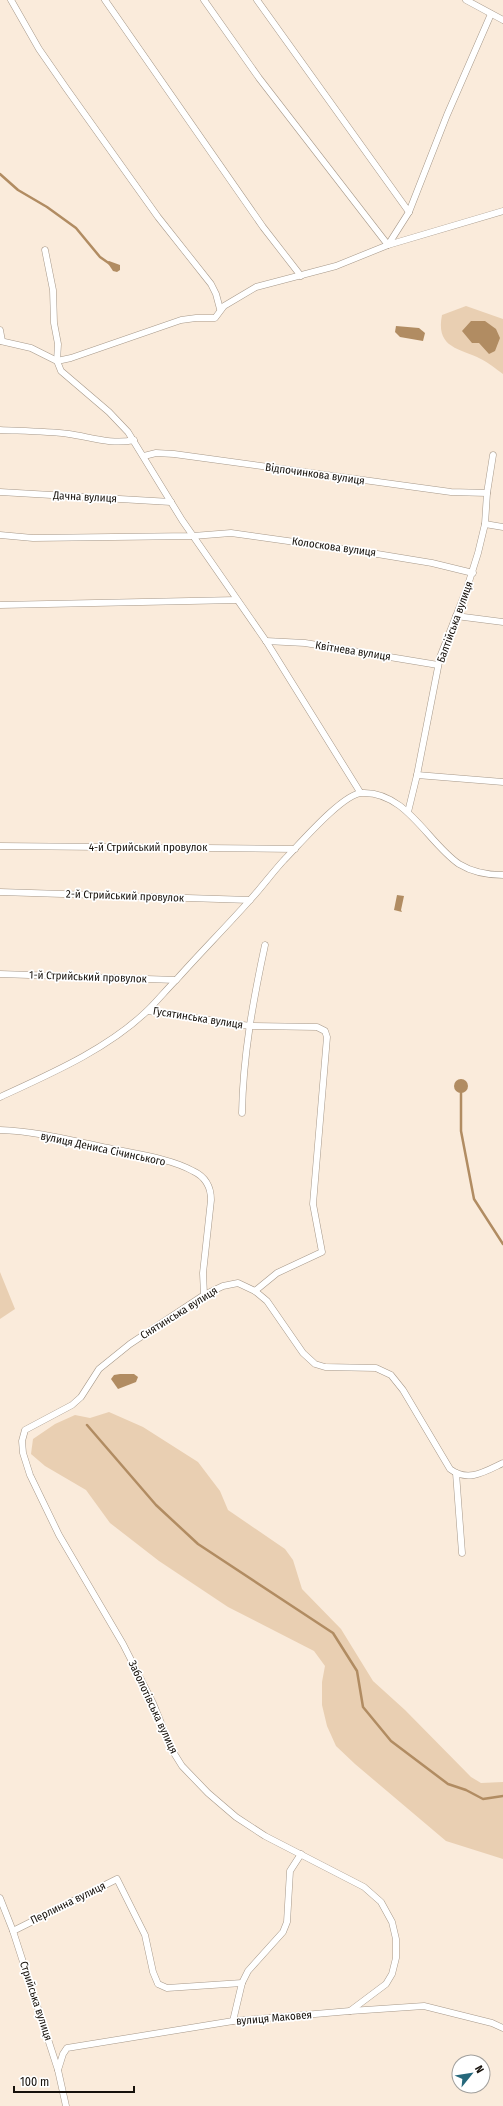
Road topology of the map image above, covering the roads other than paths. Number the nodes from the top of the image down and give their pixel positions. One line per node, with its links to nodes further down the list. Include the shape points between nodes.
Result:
1 (10, 0): 2 (street); 14 (street, via 66,88 158,217 211,284)
2 (16, 0)
3 (105, 0): 13 (street, via 263,227)
4 (204, 0): 11 (street, via 259,78)
5 (257, 0): 10 (street)
6 (466, 0): 7 (street)
7 (491, 14): 8 (street); 10 (street, via 444,122)
8 (503, 20)
9 (503, 211): 11 (street)
10 (409, 212): 11 (street)
11 (388, 245): 13 (street, via 336,266)
12 (45, 250): 17 (street, via 55,303)
13 (301, 276): 14 (street, via 252,288)
14 (220, 309): 17 (street, via 215,318 181,320 88,353)
15 (0, 330): 16 (street)
16 (1, 341): 17 (street, via 31,348)
17 (57, 361): 19 (street, via 67,378 109,412)
18 (0, 430): 19 (street, via 69,434 91,439)
19 (134, 440): 21 (street)
20 (494, 455): 23 (street, Балтійська вулиця)
21 (144, 456): 23 (street, Відпочинкова вулиця, via 156,453 174,454 451,492); 24 (street)
22 (0, 492): 24 (street, Дачна вулиця)
23 (487, 493): 25 (street, Балтійська вулиця)
24 (171, 502): 28 (street)
25 (485, 524): 26 (street); 29 (street, Балтійська вулиця)
26 (503, 527)
27 (0, 535): 28 (street, Колоскова вулиця, via 33,538)
28 (193, 536): 29 (street, Колоскова вулиця, via 231,533 432,563); 30 (street)
29 (473, 573): 32 (street, Балтійська вулиця)
30 (237, 600): 31 (street); 34 (street)
31 (0, 605)
32 (456, 616): 33 (street); 35 (street, Балтійська вулиця)
33 (503, 622)
34 (266, 641): 35 (street, Квітнева вулиця, via 305,643); 38 (street)
35 (438, 665): 36 (street, Балтійська вулиця)
36 (417, 776): 37 (street); 39 (street, Балтійська вулиця)
37 (503, 782)
38 (360, 792): 39 (street, via 389,800); 41 (street, Гусятинська вулиця, via 337,807)
39 (408, 812): 42 (street, via 420,822 447,855 461,865 476,871)
40 (0, 846): 41 (street, 4-й Стрийський провулок)
41 (295, 849): 44 (street, Гусятинська вулиця)
42 (503, 876)
43 (0, 892): 44 (street, 2-й Стрийський провулок)
44 (250, 900): 47 (street, Гусятинська вулиця)
45 (265, 945): 49 (street)
46 (0, 974): 47 (street, 1-й Стрийський провулок)
47 (176, 980): 48 (street, Гусятинська вулиця)
48 (148, 1011): 49 (street, Гусятинська вулиця); 50 (street, via 67,1067)
49 (250, 1026): 51 (street, via 243,1071); 53 (street, Гусятинська вулиця, via 317,1028 324,1031 327,1037 313,1204 322,1252 277,1273)
50 (0, 1097)
51 (242, 1113)
52 (0, 1130): 54 (street, вулиця Дениса Січинського, via 61,1138 152,1157 193,1171 203,1178 211,1189 203,1273)
53 (255, 1291): 54 (street, Снятинська вулиця, via 238,1283 223,1286); 57 (street, Снятинська вулиця, via 267,1302 303,1353 315,1364 325,1367 376,1368 391,1375 450,1469)
54 (204, 1295): 55 (street, Снятинська вулиця, via 107,1362 72,1405)
55 (35, 1423): 59 (street, Заболотівська вулиця, via 25,1430 22,1440 23,1453 30,1474 59,1535 123,1644 150,1696 172,1750 182,1766 236,1817 265,1836)
56 (503, 1463): 57 (street, via 478,1475 465,1476)
57 (456, 1473): 58 (street)
58 (462, 1553)
59 (301, 1854): 62 (street, via 290,1871 287,1922 283,1932 248,1971); 63 (street, Заболотівська вулиця, via 364,1887 381,1902 392,1922 396,1939 396,1958 392,1974 386,1984)
60 (0, 1898): 61 (street, Стрийська вулиця)
61 (13, 1931): 62 (street, Перлинна вулиця, via 117,1879 145,1935 158,1984 167,1988); 66 (street, Стрийська вулиця)
62 (242, 1983): 64 (street)
63 (350, 2011): 64 (street, вулиця Маковея); 65 (street, вулиця Маковея, via 424,2006)
64 (233, 2022): 66 (street, вулиця Маковея, via 80,2044 68,2048 63,2054)
65 (503, 2028)
66 (58, 2070): 67 (street, Стрийська вулиця)
67 (66, 2106)

